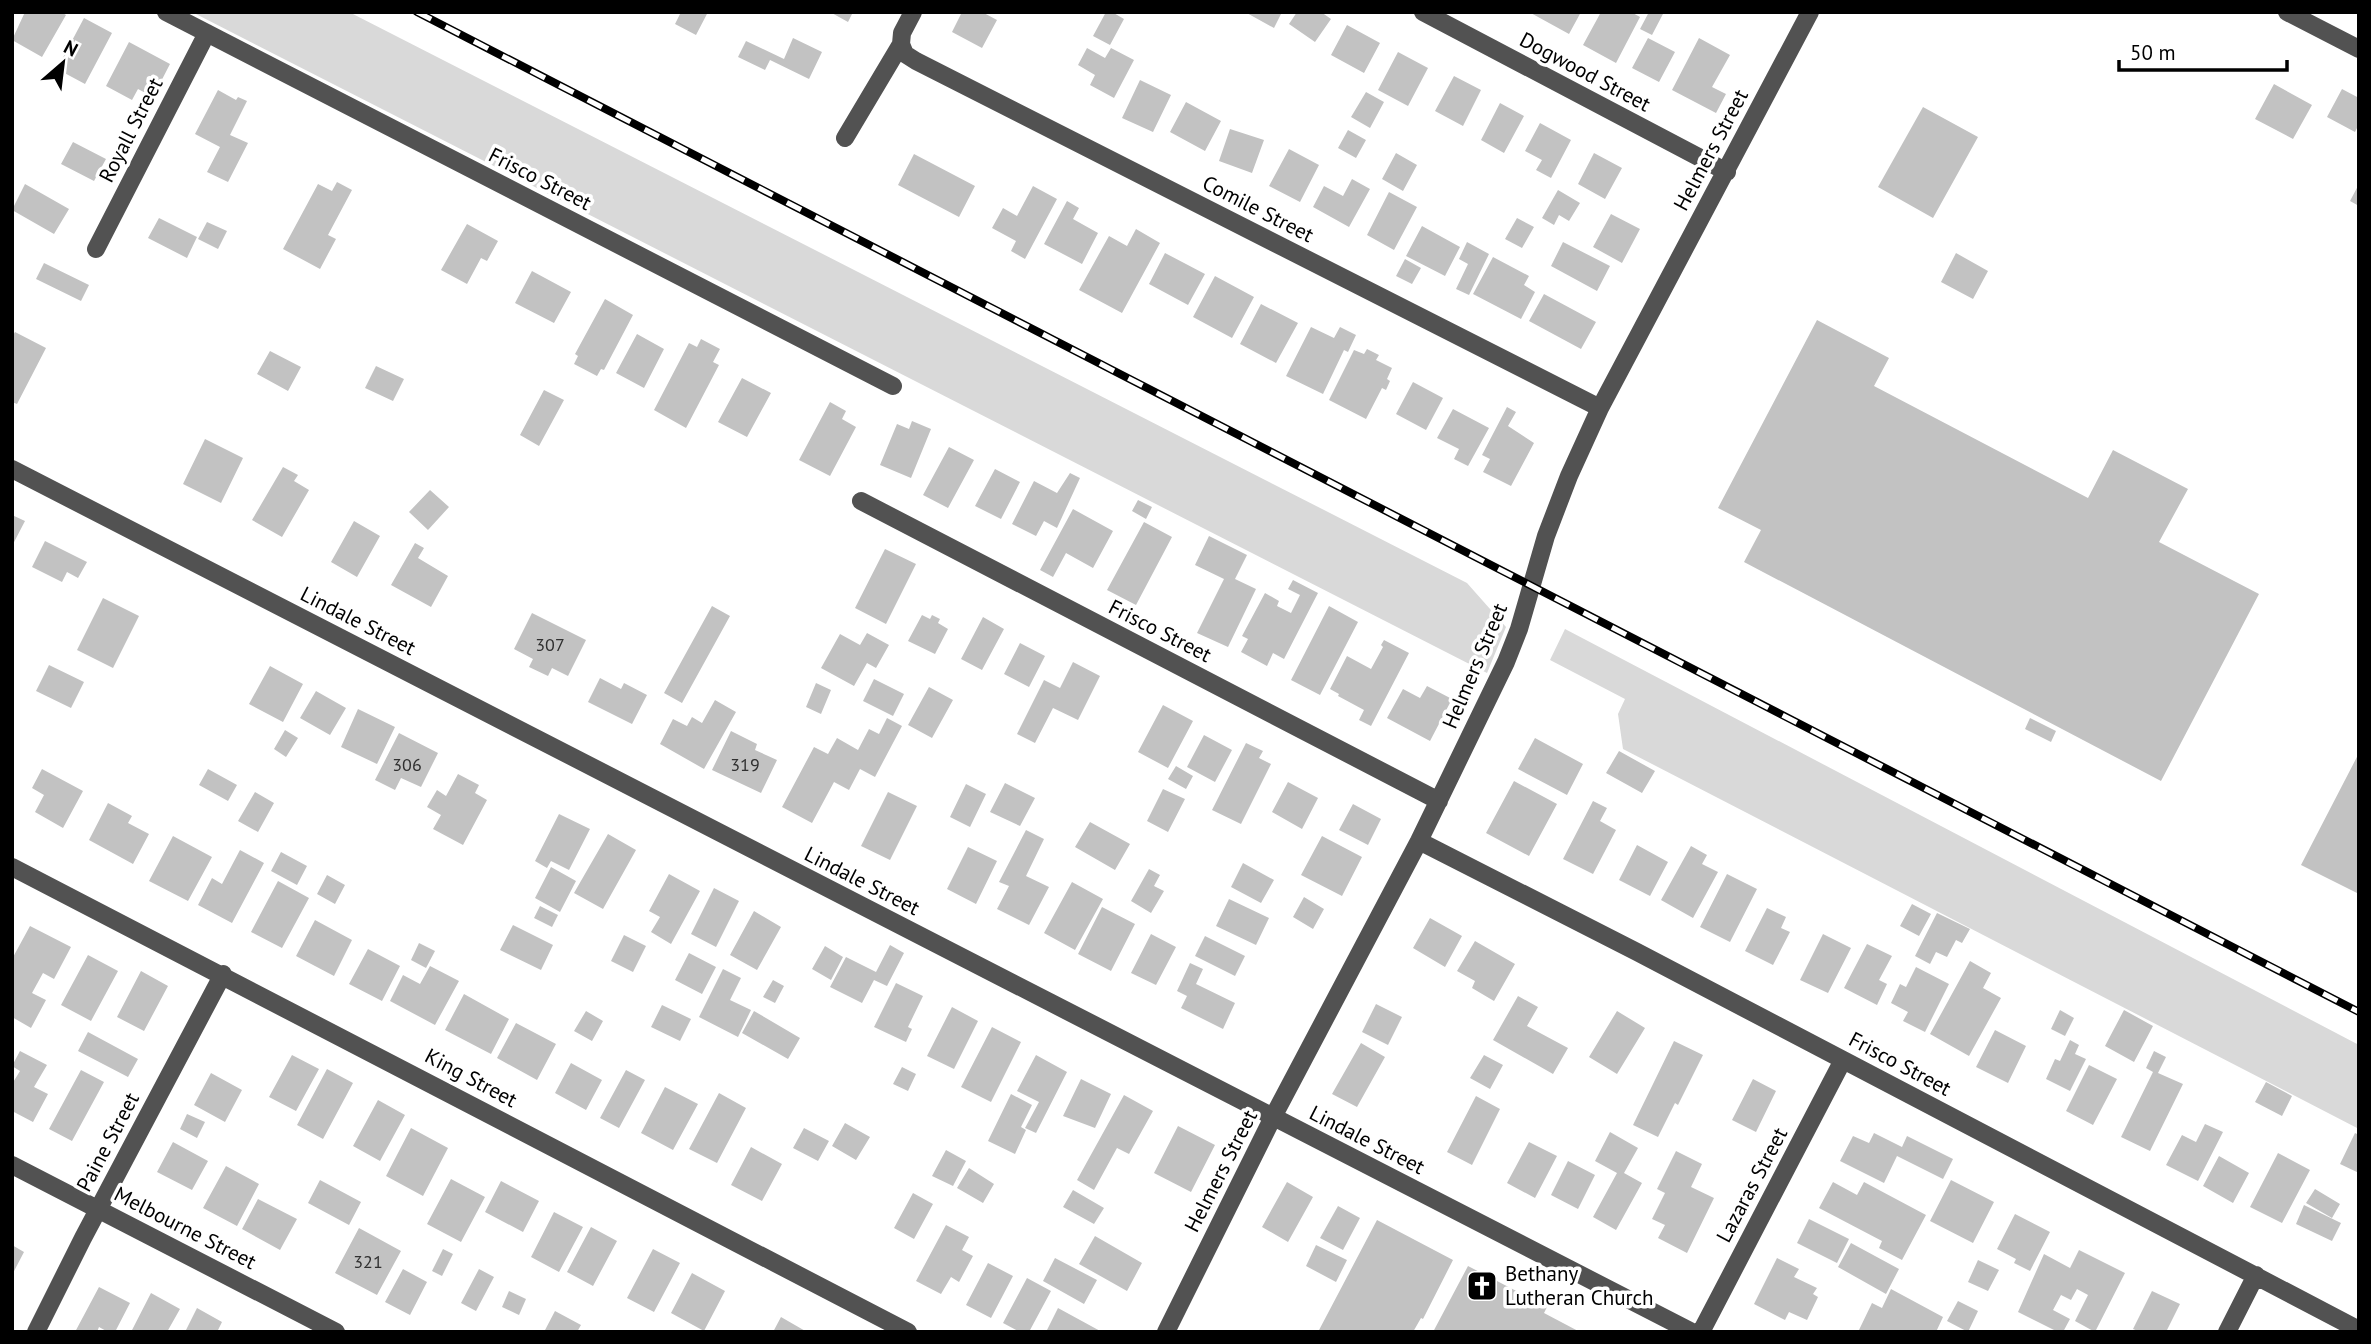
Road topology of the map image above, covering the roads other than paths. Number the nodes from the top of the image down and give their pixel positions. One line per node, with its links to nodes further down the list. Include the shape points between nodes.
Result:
1 (166, 12): 6 (street, Frisco Street)
2 (913, 12): 7 (street)
3 (1423, 12): 10 (street, Dogwood Street)
4 (1810, 12): 10 (street, Helmers Street)
5 (2287, 12): 8 (street)
6 (207, 33): 11 (street, Royall Street); 12 (street, Frisco Street)
7 (901, 44): 9 (street); 13 (street, Comile Street, via 905,54 916,61)
8 (2359, 49)
9 (845, 138)
10 (1727, 172): 13 (street, Helmers Street)
11 (96, 248)
12 (893, 386)
13 (1600, 408): 16 (street, Helmers Street, via 1546,536 1507,662)
14 (12, 469): 21 (street, Lindale Street)
15 (861, 501): 16 (street, Frisco Street)
16 (1439, 801): 17 (street, Helmers Street)
17 (1419, 841): 20 (street, Frisco Street); 21 (street, Helmers Street)
18 (12, 867): 19 (street, King Street)
19 (223, 974): 23 (street, Paine Street); 28 (street, King Street)
20 (1843, 1060): 24 (street, Frisco Street); 31 (street, Lazaras Street)
21 (1273, 1117): 29 (street, Helmers Street); 30 (street, Lindale Street)
22 (12, 1165): 23 (street, Melbourne Street)
23 (98, 1209): 26 (street, Paine Street); 27 (street, Melbourne Street)
24 (2256, 1275): 25 (street, Frisco Street); 32 (street)
25 (2359, 1329)
26 (36, 1332)
27 (336, 1332)
28 (908, 1332)
29 (1166, 1332)
30 (1692, 1332)
31 (1701, 1332)
32 (2227, 1332)

